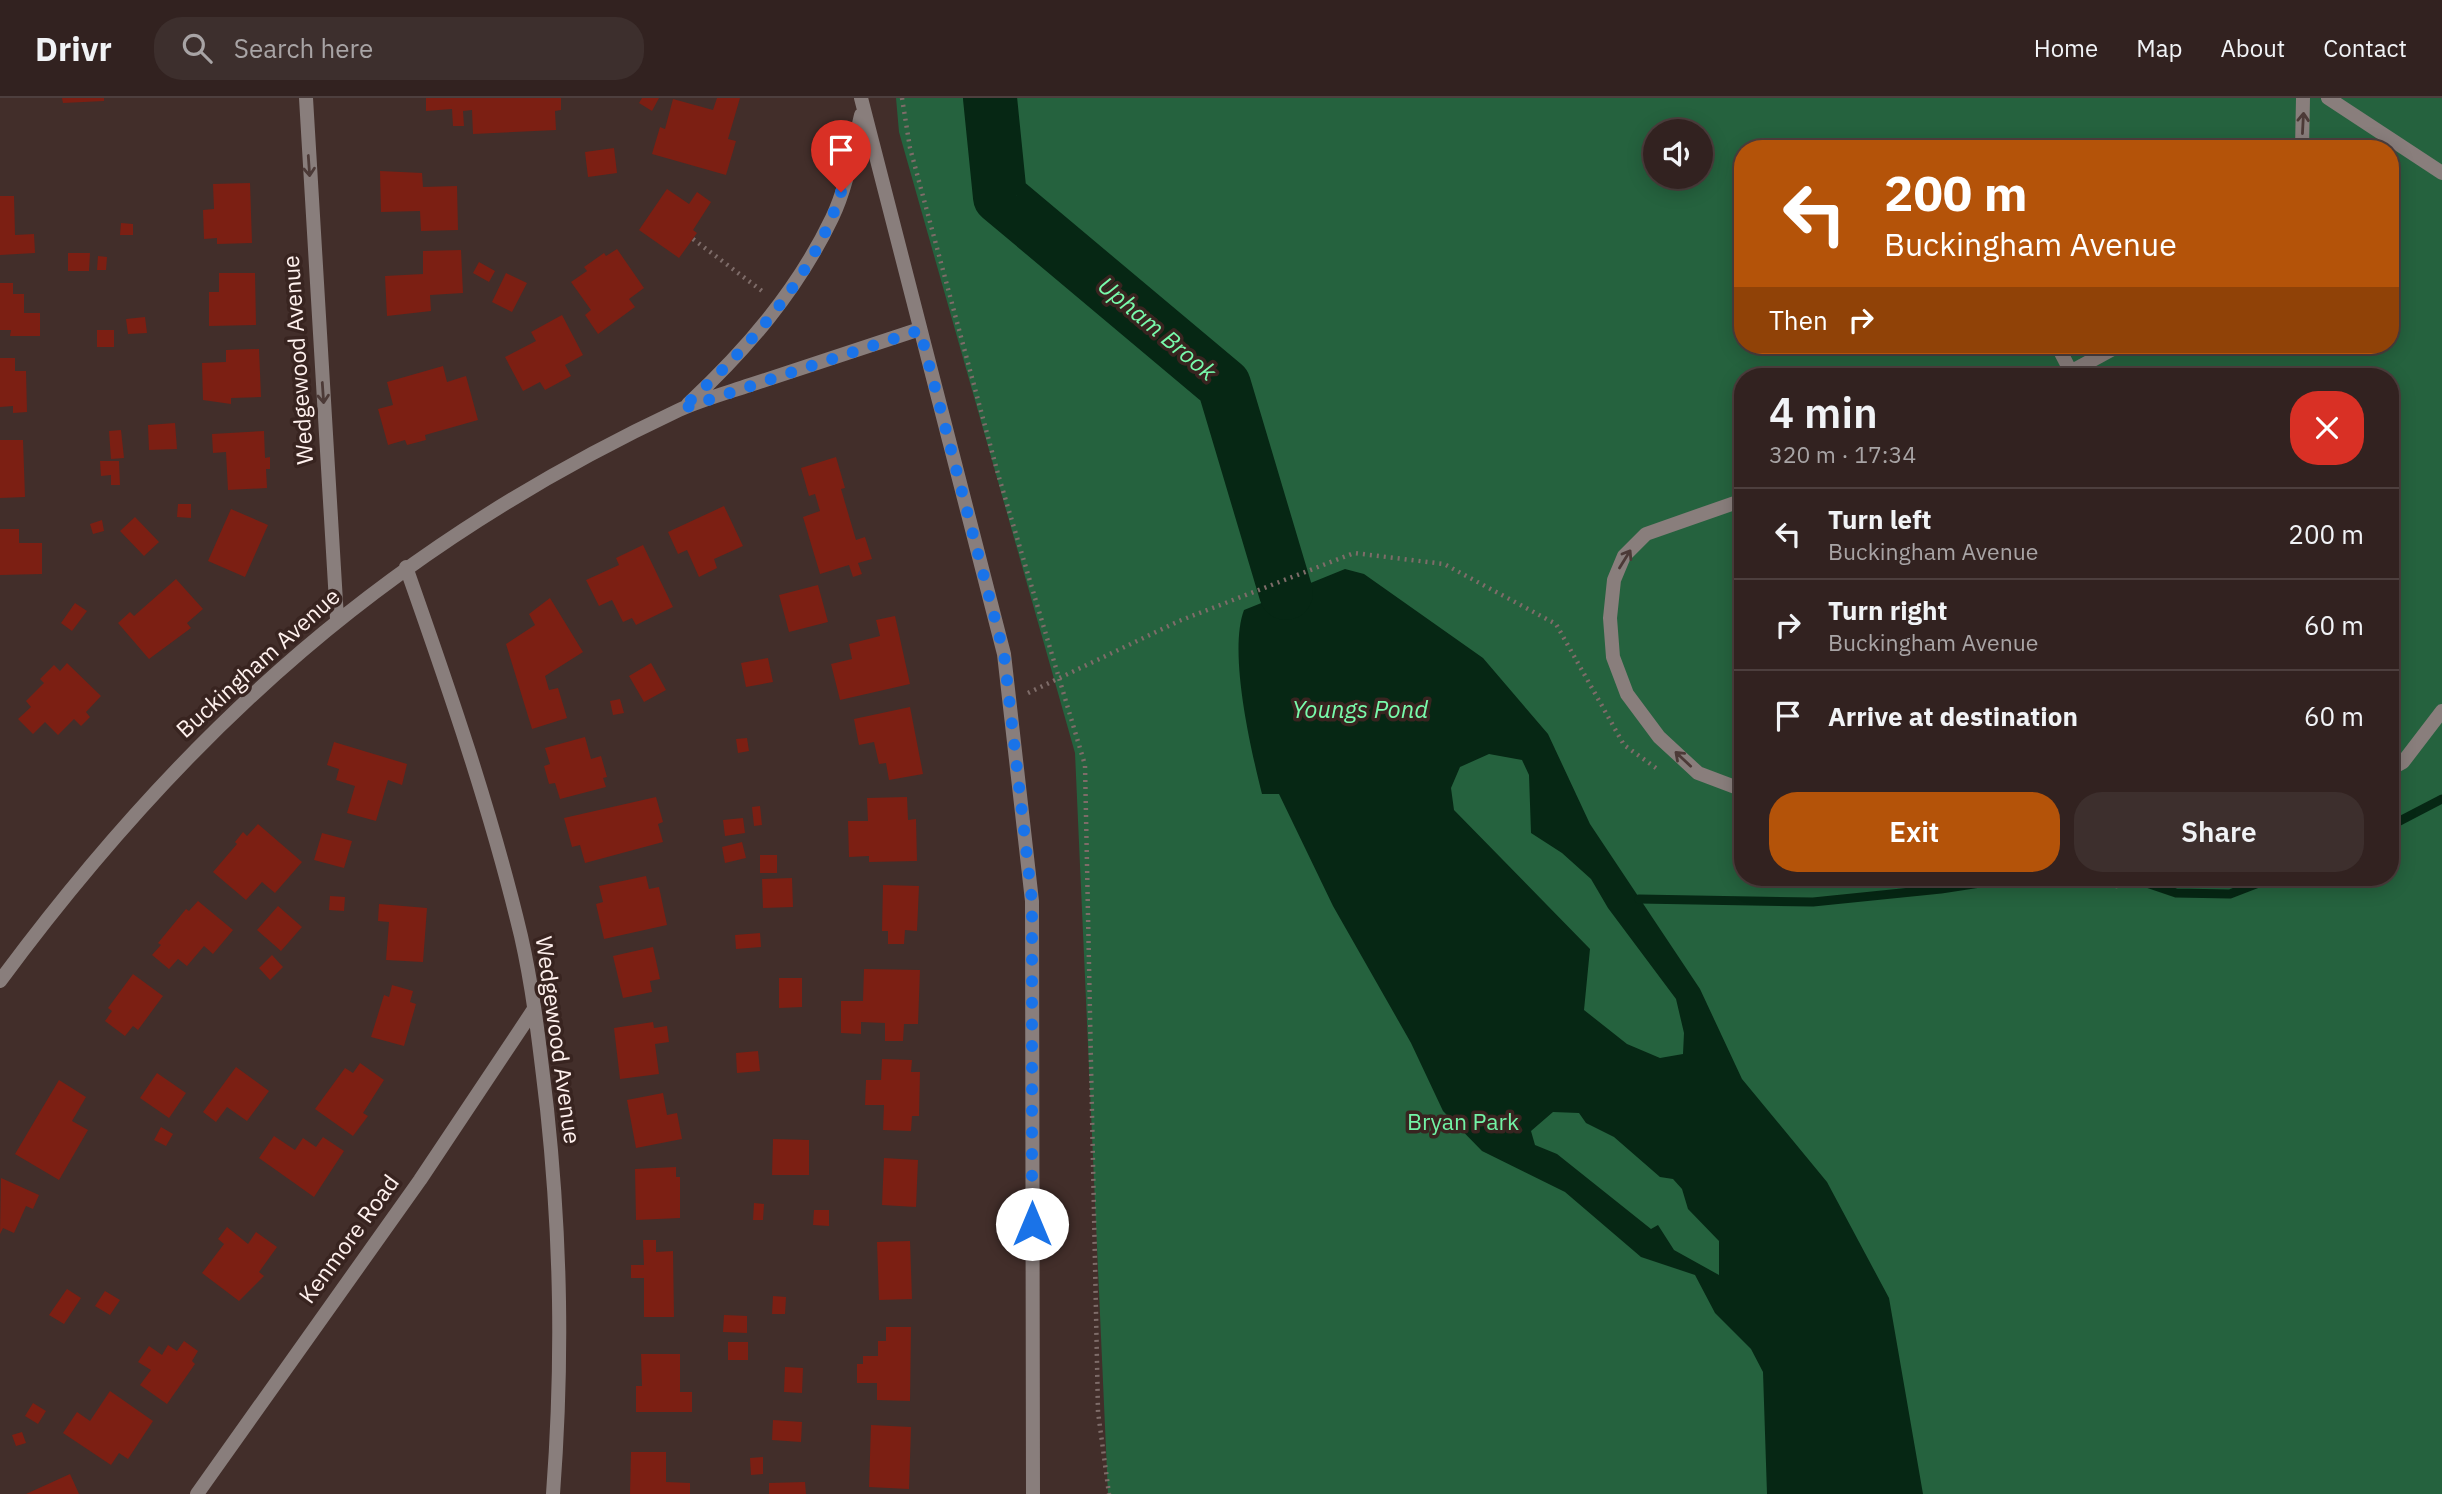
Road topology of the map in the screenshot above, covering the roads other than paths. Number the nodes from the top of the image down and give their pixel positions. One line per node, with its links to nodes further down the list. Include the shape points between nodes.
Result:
1 (306, 98): 15 (street, Wedgewood Avenue, one-way to 15)
2 (2303, 98): 5 (street, one-way to 2)
3 (2328, 98): 6 (street)
4 (862, 105): 9 (street); 12 (street, Buckingham Avenue, via 833,216 813,253 754,337)
5 (2302, 140)
6 (2392, 140)
7 (2399, 145): 8 (street)
8 (2442, 173)
9 (920, 330): 12 (street, Buckingham Avenue); 23 (street, via 1004,654 1032,901)
10 (2104, 354): 11 (street)
11 (2078, 368)
12 (681, 409): 14 (street, Buckingham Avenue, via 567,468)
13 (1734, 503): 18 (street, one-way to 13, via 1698,773 1651,726 1627,694 1613,657 1610,618 1624,556 1646,534)
14 (406, 567): 15 (street, Buckingham Avenue); 20 (street, Wedgewood Avenue, via 474,760 521,937)
15 (337, 619): 19 (street, Buckingham Avenue, via 166,778 108,842)
16 (2442, 711): 17 (street)
17 (2399, 763)
18 (1734, 787)
19 (0, 981)
20 (534, 1009): 21 (street, Kenmore Road, via 420,1180); 22 (street, Wedgewood Avenue, via 557,1202 561,1305)
21 (197, 1494)
22 (553, 1494)
23 (1033, 1494)

